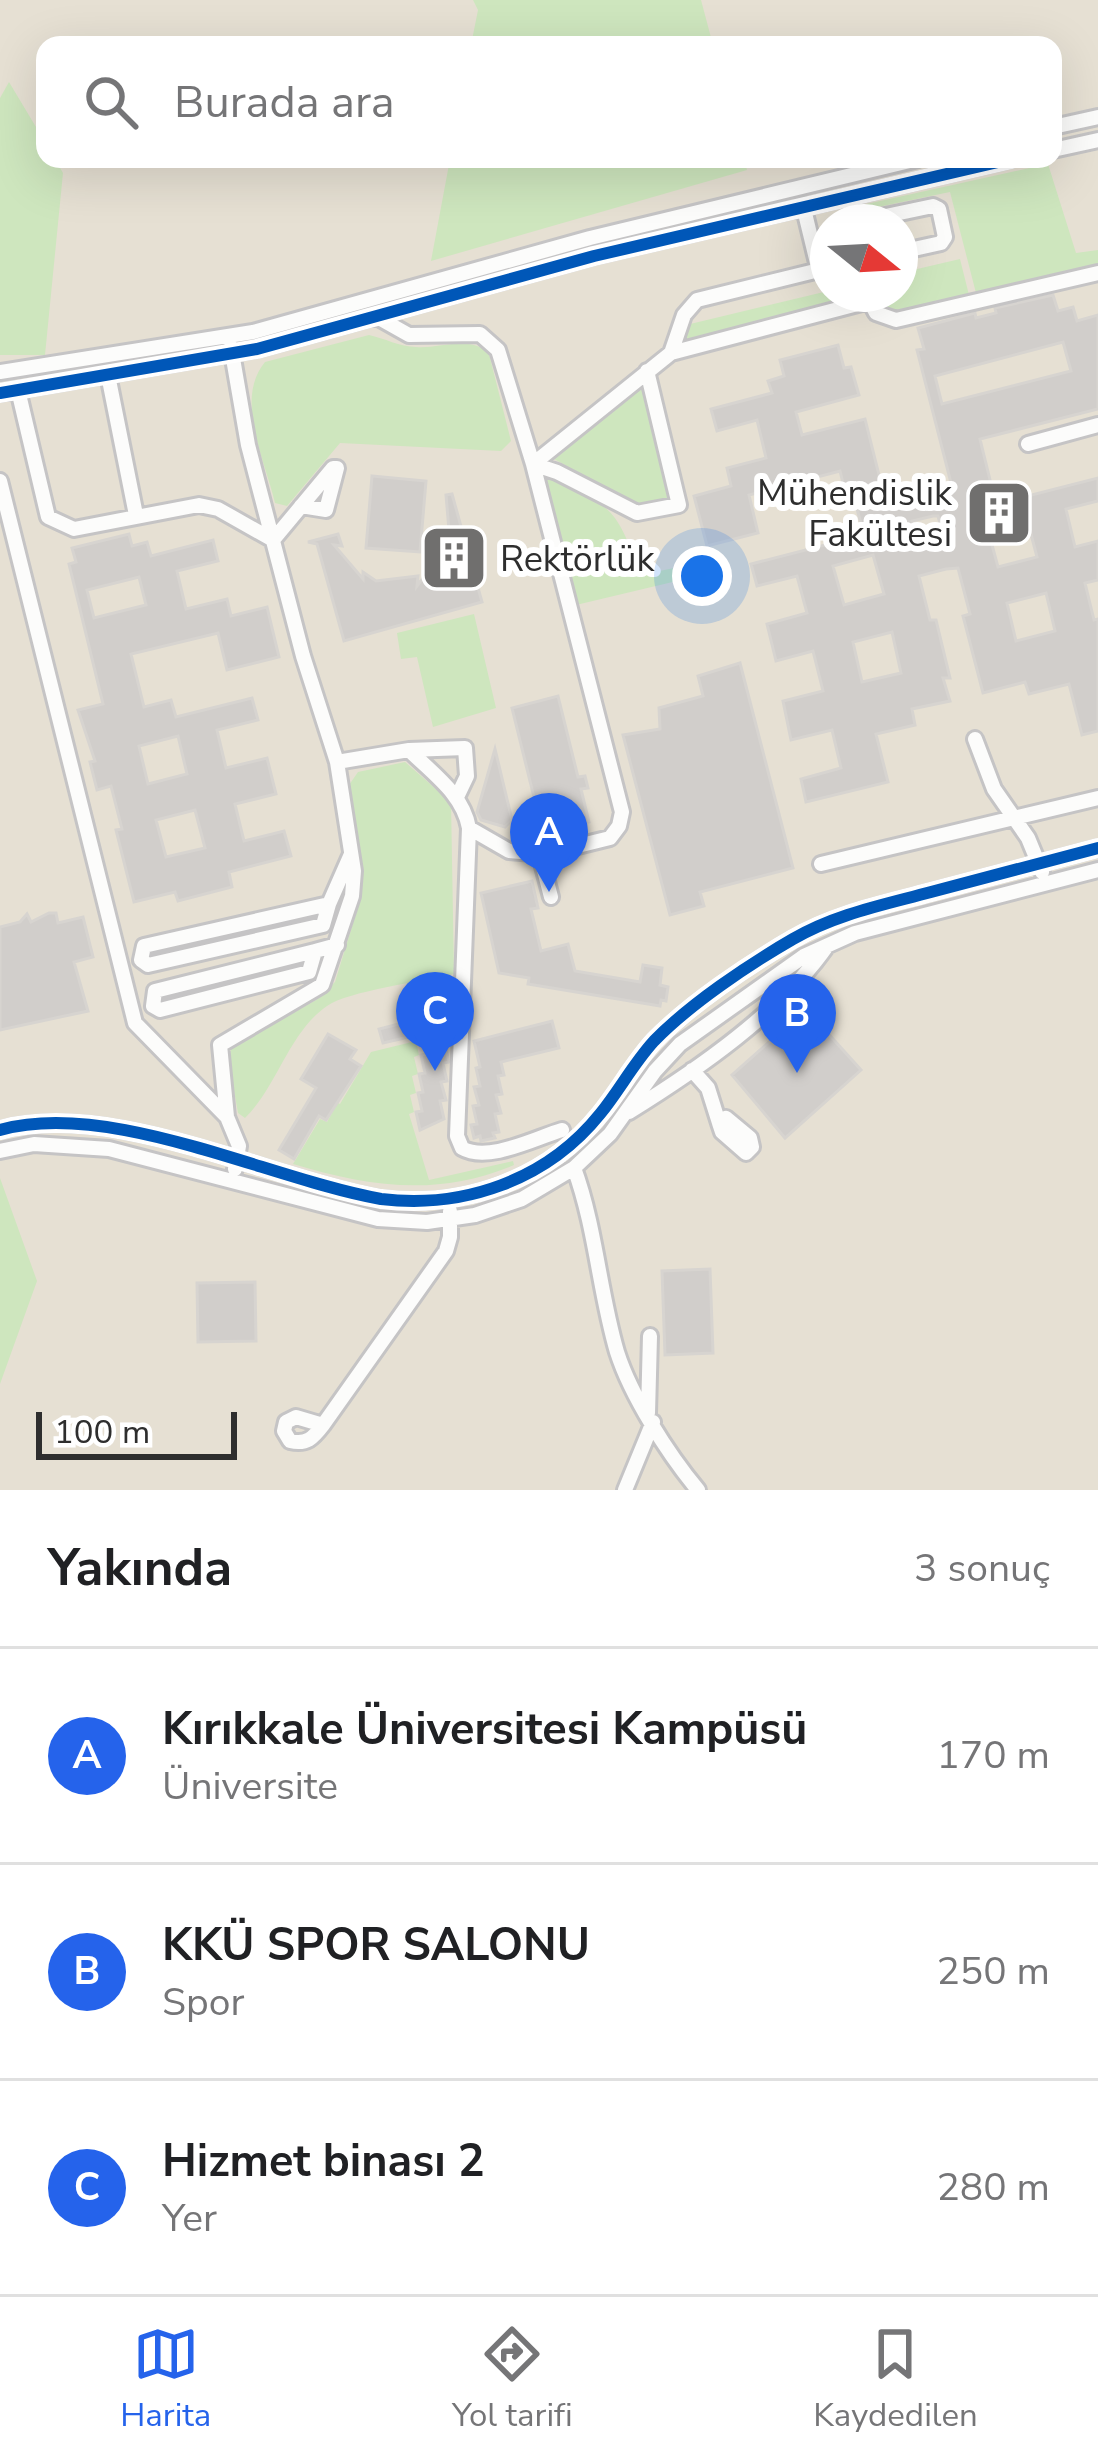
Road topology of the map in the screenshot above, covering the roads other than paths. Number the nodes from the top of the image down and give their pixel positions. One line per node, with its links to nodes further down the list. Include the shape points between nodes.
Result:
1 (1098, 117): 2 (street)
2 (1062, 125)
3 (1098, 140): 4 (street)
4 (1062, 148)
5 (880, 168): 7 (street)
6 (971, 168): 8 (street)
7 (786, 190): 8 (street); 14 (street)
8 (797, 207): 10 (street); 17 (street)
9 (918, 209): 11 (street, via 939,209 945,237)
10 (810, 230)
11 (918, 249)
12 (810, 272): 19 (street, via 697,300)
13 (1098, 273): 16 (street, via 896,320)
14 (373, 301): 17 (street); 18 (street)
15 (818, 312): 19 (street)
16 (875, 312)
17 (377, 318): 20 (street); 28 (street, via 409,335 474,333 490,340)
18 (229, 336): 20 (street); 22 (street)
19 (671, 353): 21 (street)
20 (232, 354): 23 (street); 32 (street)
21 (647, 371): 28 (street); 28 (street, via 680,505 637,513)
22 (0, 373)
23 (108, 375): 24 (street); 31 (street)
24 (18, 390): 25 (street); 31 (street, via 48,518 74,529)
25 (0, 393)
26 (1098, 425): 27 (street)
27 (1028, 444)
28 (533, 464): 42 (street, via 622,812 610,838)
29 (0, 481): 54 (street, via 135,1023)
30 (302, 506): 32 (street)
31 (136, 515): 32 (street, via 207,506)
32 (274, 540): 35 (street)
33 (976, 739): 38 (street, via 994,789)
34 (409, 750): 35 (street); 36 (street); 36 (street, via 465,748 467,776)
35 (337, 762): 41 (street)
36 (457, 797): 39 (street)
37 (1098, 798): 38 (street)
38 (1016, 818): 43 (street); 44 (street)
39 (469, 828): 42 (street, via 504,849); 58 (street, via 457,1136 472,1154)
40 (1098, 848): 44 (street)
41 (351, 854): 48 (street); 50 (street, via 354,887)
42 (540, 855): 47 (street)
43 (821, 864)
44 (1040, 864): 46 (street); 61 (street, via 850,914 785,944 674,1022 595,1121)
45 (1098, 870): 46 (street)
46 (1045, 883): 49 (street)
47 (551, 896)
48 (329, 904): 48 (street, via 143,946 141,960 148,965 323,925)
49 (830, 943): 52 (street, via 798,983); 53 (street, via 686,1038)
50 (337, 945): 51 (street); 54 (street, via 319,990 220,1045)
51 (315, 951): 51 (street, via 155,992 152,1006 309,972)
52 (692, 1070): 53 (street); 55 (street, via 708,1088)
53 (625, 1115): 62 (street)
54 (227, 1117): 60 (street)
55 (719, 1124)
56 (0, 1130): 60 (street, via 105,1128)
57 (562, 1130): 58 (street)
58 (520, 1143): 61 (street)
59 (0, 1151): 63 (street, via 102,1148)
60 (237, 1162): 63 (street); 65 (street, via 381,1199)
61 (538, 1168): 64 (street); 65 (street)
62 (574, 1168): 64 (street); 68 (street, via 619,1356)
63 (231, 1181): 66 (street, via 366,1217)
64 (549, 1185): 66 (street)
65 (449, 1200): 66 (street)
66 (452, 1220): 69 (street, via 446,1251)
67 (650, 1336): 68 (street)
68 (650, 1417): 70 (street); 71 (street)
69 (323, 1424)
70 (625, 1490)
71 (698, 1490)

